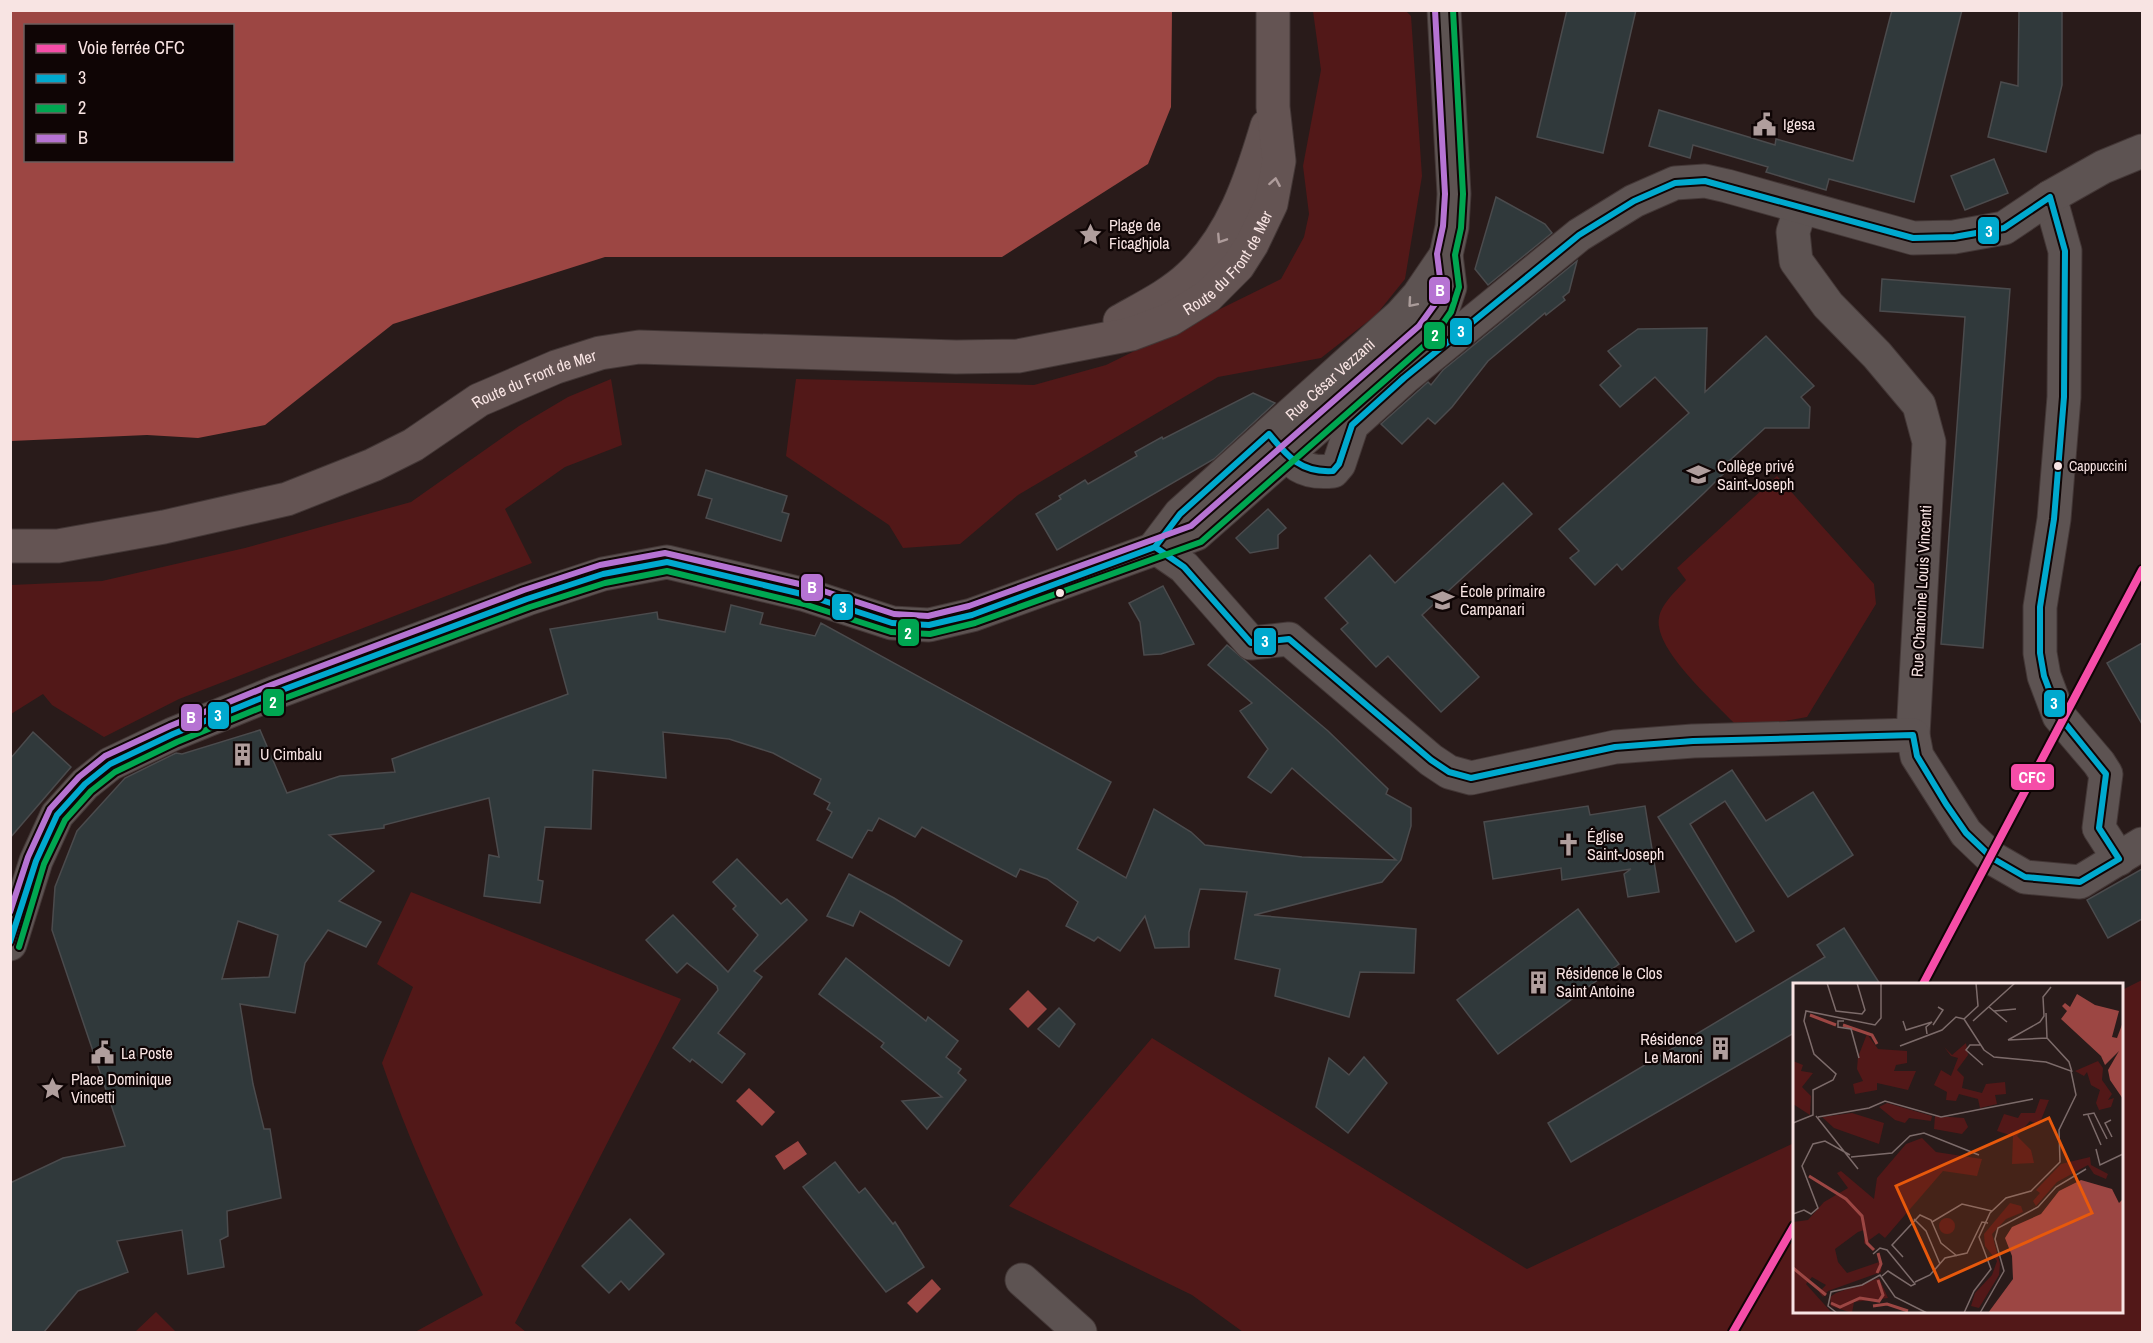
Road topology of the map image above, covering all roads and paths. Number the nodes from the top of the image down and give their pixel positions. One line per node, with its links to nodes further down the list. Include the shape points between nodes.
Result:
1 (1273, 10): 7 (main road, Route du Front de Mer, via 1273,107 1247,188 1214,249 1189,277 1085,343 1018,356 639,347 600,353 478,400 403,450 287,499 58,546)
2 (1444, 10): 6 (street, Rue César Vezzani, via 1454,194 1446,255 1450,287 1443,308 1426,332)
3 (2142, 151): 4 (street)
4 (2050, 196): 5 (street, via 2004,228 1944,237 1913,238); 10 (street, Rue Chanoine Louis Vincenti, via 2065,251 2064,396 2054,519 2040,607 2040,653 2059,716 2106,774 2099,828)
5 (1801, 207): 6 (street, via 1705,181 1676,183 1634,201 1579,235 1404,378 1352,425 1333,471 1315,473 1299,467); 9 (street, Rue Chanoine Louis Vincenti, via 1793,232 1796,261 1828,305 1919,405 1929,442)
6 (1279, 445): 8 (street, Rue César Vezzani, via 1180,514)
7 (10, 546)
8 (1155, 547): 9 (street, via 1184,567 1251,643 1289,639 1431,760 1449,772 1471,778 1615,747); 11 (street, via 972,615 928,625 892,623 806,595 667,562 603,574 527,599 274,693 110,764 57,815 36,861)
9 (1913, 735): 10 (street, Rue Chanoine Louis Vincenti, via 1917,756 1966,833 1992,858 2025,877 2080,882)
10 (2131, 852)
11 (10, 944)
12 (1022, 1281): 13 (street)
13 (1080, 1332)

